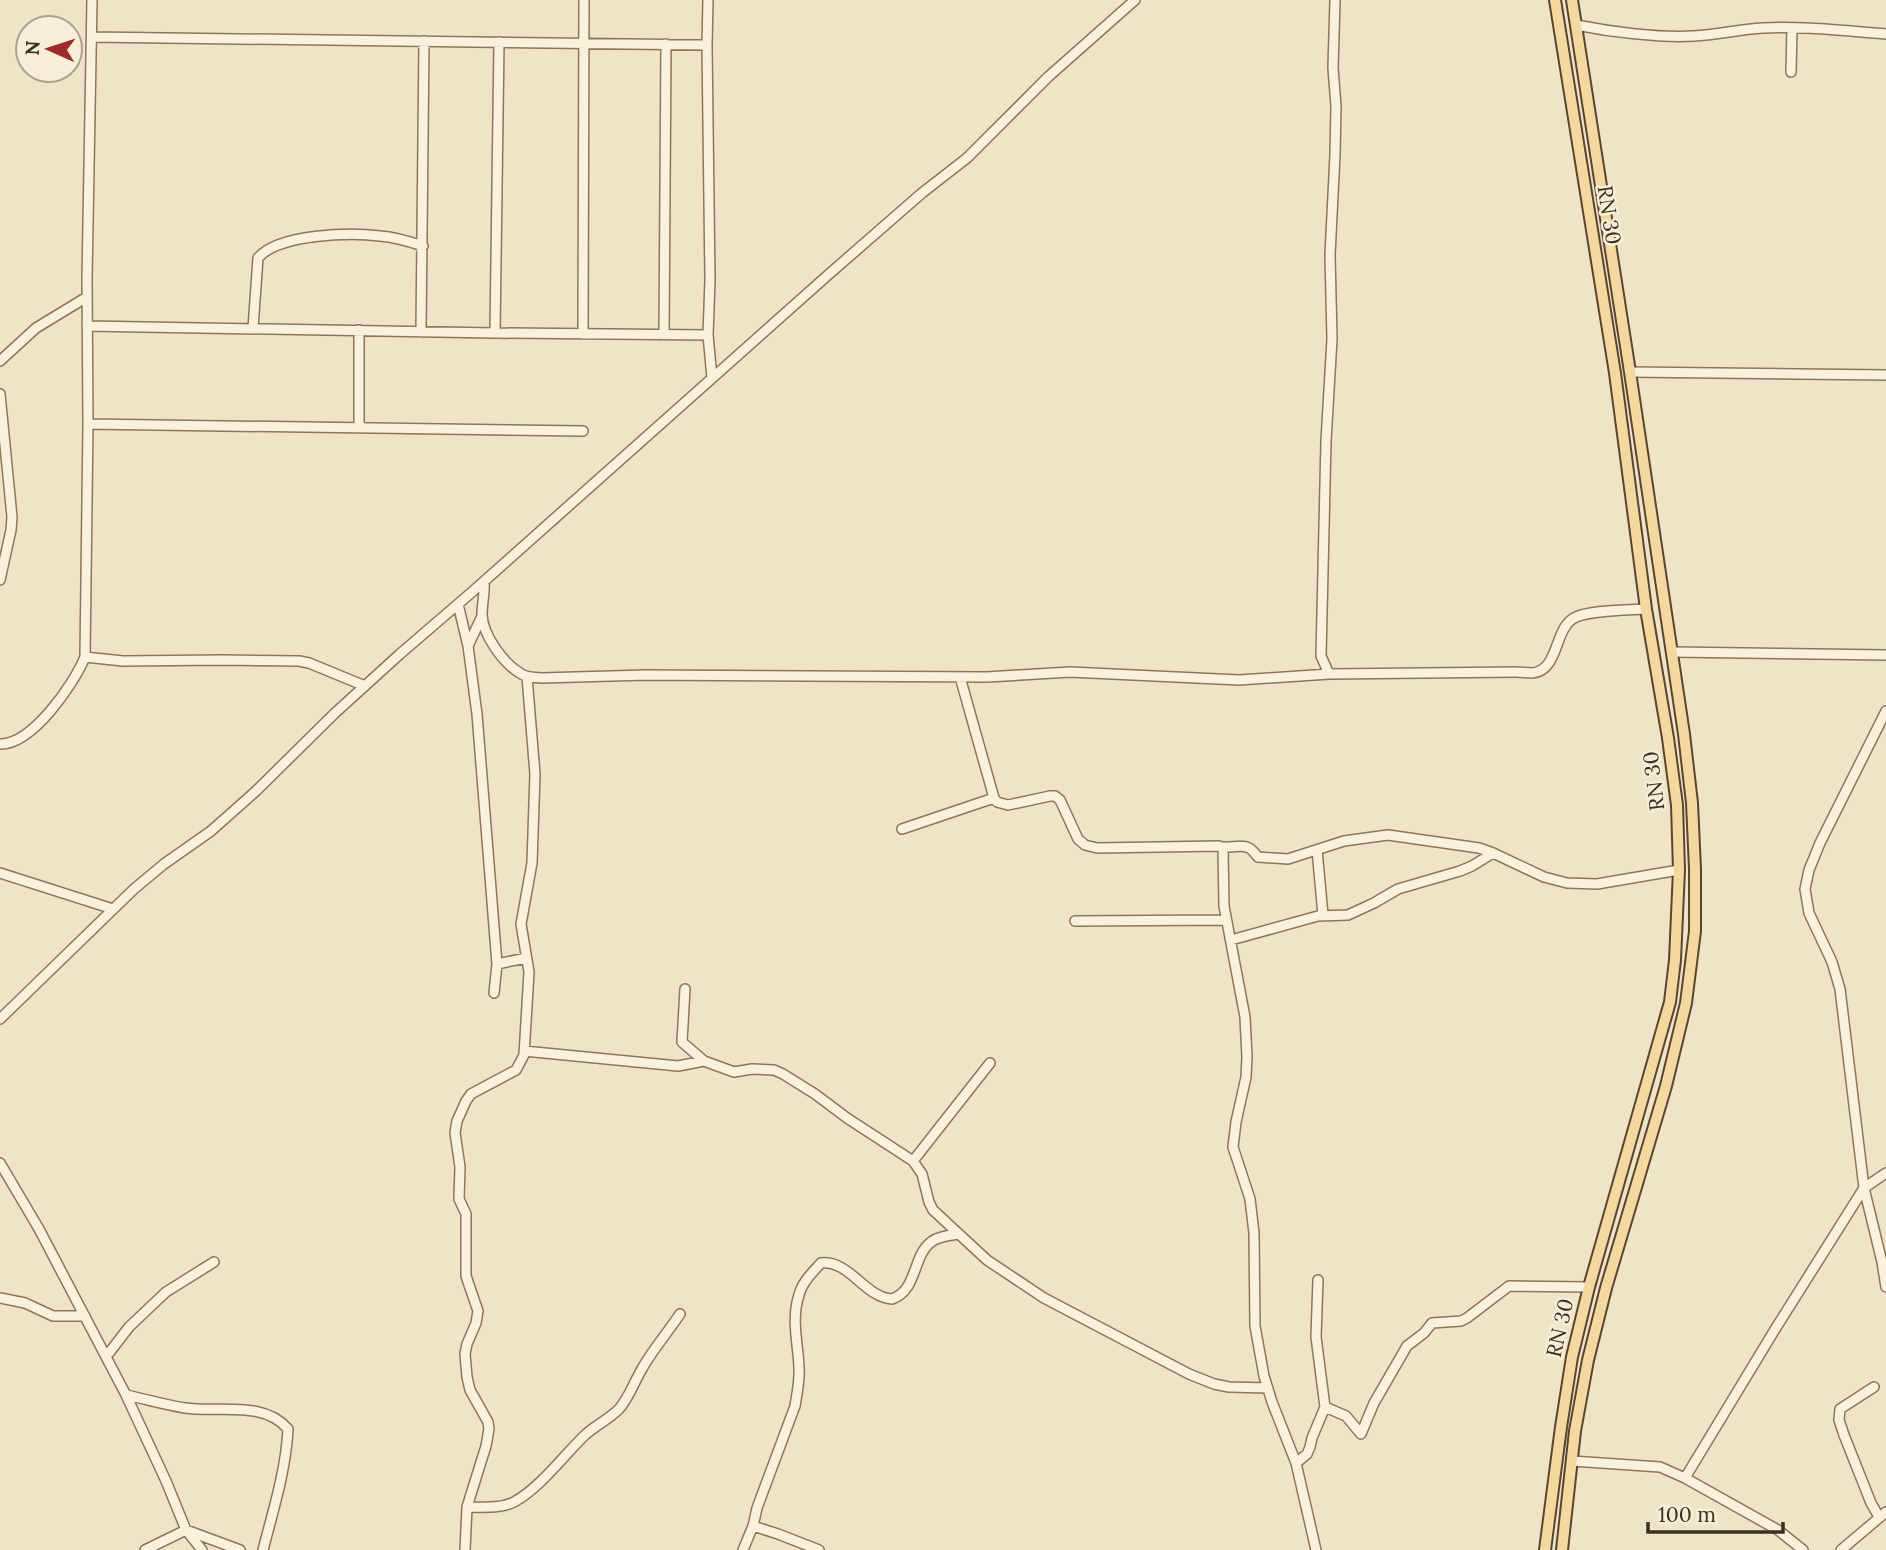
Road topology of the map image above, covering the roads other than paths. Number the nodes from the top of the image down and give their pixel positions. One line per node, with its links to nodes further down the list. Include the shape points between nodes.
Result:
1 (92, 0): 11 (street)
2 (584, 0): 14 (street)
3 (708, 0): 16 (street)
4 (1135, 0): 31 (street, via 1048,77 967,158)
5 (1335, 0): 45 (street, via 1332,339 1321,656)
6 (1555, 0): 39 (main road, RN 30 / RN 30, via 1615,373)
7 (1572, 0): 8 (main road, RN 30)
8 (1576, 25): 9 (street, via 1689,36); 29 (main road, RN 30)
9 (1792, 28): 10 (street); 17 (street)
10 (1886, 34)
11 (92, 37): 12 (street); 19 (street)
12 (424, 41): 13 (street); 18 (street)
13 (499, 42): 14 (street); 24 (street)
14 (584, 43): 15 (street); 25 (street)
15 (666, 44): 16 (street); 26 (street)
16 (707, 45): 27 (street)
17 (1791, 72)
18 (422, 246): 21 (street, via 402,239 350,234 277,244 258,258); 23 (street)
19 (87, 297): 20 (street); 28 (street, via 36,328)
20 (87, 326): 21 (street); 33 (street)
21 (253, 328): 22 (street)
22 (359, 330): 23 (street); 34 (street)
23 (421, 331): 24 (street)
24 (495, 333): 25 (street)
25 (583, 334): 26 (street)
26 (664, 335): 27 (street)
27 (708, 335): 31 (street)
28 (0, 361)
29 (1630, 372): 30 (street); 42 (main road, RN 30)
30 (1886, 375)
31 (712, 377): 37 (street)
32 (0, 394): 36 (street, via 12,517)
33 (88, 424): 34 (street); 44 (street)
34 (359, 428): 35 (street)
35 (583, 431)
36 (0, 580)
37 (484, 582): 38 (street); 40 (street)
38 (458, 604): 41 (street); 48 (street)
39 (1646, 609): 45 (street, via 1585,614 1570,620 1547,666 1534,673); 56 (main road, RN 30 / RN 30, via 1675,791)
40 (482, 616): 41 (street); 46 (street, via 491,643)
41 (468, 646): 64 (street)
42 (1672, 652): 43 (street); 88 (main road, RN 30, via 1692,803 1692,962 1666,1086 1588,1360)
43 (1886, 655)
44 (85, 657): 48 (street, via 299,661); 50 (street, via 72,683 49,711 23,737)
45 (1329, 674): 47 (street, via 1239,680 1070,672)
46 (527, 677): 47 (street); 63 (street, via 534,774 532,863 521,924)
47 (960, 677): 51 (street)
48 (365, 686): 58 (street, via 211,831)
49 (1886, 711): 74 (street, via 1820,843 1805,889 1809,913 1840,989)
50 (0, 744)
51 (994, 798): 52 (street); 53 (street, via 1008,805 1055,796 1078,839 1097,848)
52 (902, 829)
53 (1223, 849): 54 (street, via 1246,847 1258,857 1284,859); 60 (street)
54 (1317, 850): 55 (street, via 1388,835); 59 (street)
55 (1493, 853): 56 (street, via 1567,883 1597,884); 59 (street, via 1460,871 1398,889 1355,912)
56 (1679, 870): 78 (main road, RN 30 / RN 30, via 1670,1002)
57 (0, 873): 58 (street)
58 (113, 909): 67 (street)
59 (1323, 915): 62 (street)
60 (1226, 920): 61 (street); 62 (street)
61 (1075, 921)
62 (1231, 940): 85 (street, via 1247,1057 1233,1147 1250,1199 1255,1326)
63 (526, 958): 64 (street); 68 (street)
64 (498, 964): 66 (street)
65 (685, 989): 69 (street, via 682,1042)
66 (494, 993)
67 (0, 1019)
68 (524, 1051): 69 (street, via 678,1066); 91 (street, via 516,1070 471,1094 457,1121 459,1199 466,1214 466,1276 478,1311 465,1354 467,1377 488,1422 486,1446)
69 (704, 1060): 71 (street, via 734,1072 763,1069 783,1074)
70 (990, 1063): 71 (street)
71 (913, 1161): 75 (street, via 933,1210)
72 (0, 1163): 82 (street)
73 (1886, 1173): 74 (street)
74 (1864, 1188): 79 (street); 90 (street)
75 (958, 1234): 85 (street, via 987,1260 1044,1298 1189,1374 1229,1387); 93 (street, via 933,1240 920,1255 912,1280 892,1299 881,1297 829,1262 821,1263 807,1280 796,1309 799,1388)
76 (214, 1262): 83 (street, via 166,1292)
77 (1318, 1280): 87 (street, via 1316,1337)
78 (1589, 1287): 87 (street, via 1509,1286 1461,1321 1432,1323 1407,1346 1361,1434 1346,1416); 103 (main road, RN 30 / RN 30, via 1572,1357)
79 (1886, 1287)
80 (0, 1298): 82 (street, via 53,1316)
81 (680, 1314): 91 (street, via 618,1410 586,1433 528,1492 500,1506)
82 (85, 1316): 83 (street)
83 (104, 1355): 86 (street)
84 (1874, 1387): 92 (street, via 1839,1414 1871,1503)
85 (1268, 1388): 89 (street)
86 (126, 1395): 94 (street); 98 (street, via 186,1408 253,1410 282,1422 288,1440)
87 (1325, 1407): 89 (street, via 1307,1454)
88 (1572, 1461): 90 (street, via 1660,1467); 104 (main road, RN 30)
89 (1296, 1462): 102 (street)
90 (1685, 1478): 105 (street, via 1779,1530)
91 (467, 1507): 99 (street)
92 (1882, 1515): 106 (street)
93 (753, 1526): 100 (street); 101 (street)
94 (186, 1530): 95 (street); 96 (street); 97 (street)
95 (145, 1550)
96 (202, 1550)
97 (240, 1550)
98 (263, 1550)
99 (466, 1550)
100 (743, 1550)
101 (819, 1550)
102 (1316, 1550)
103 (1545, 1550)
104 (1562, 1550)
105 (1803, 1550)
106 (1840, 1550)

